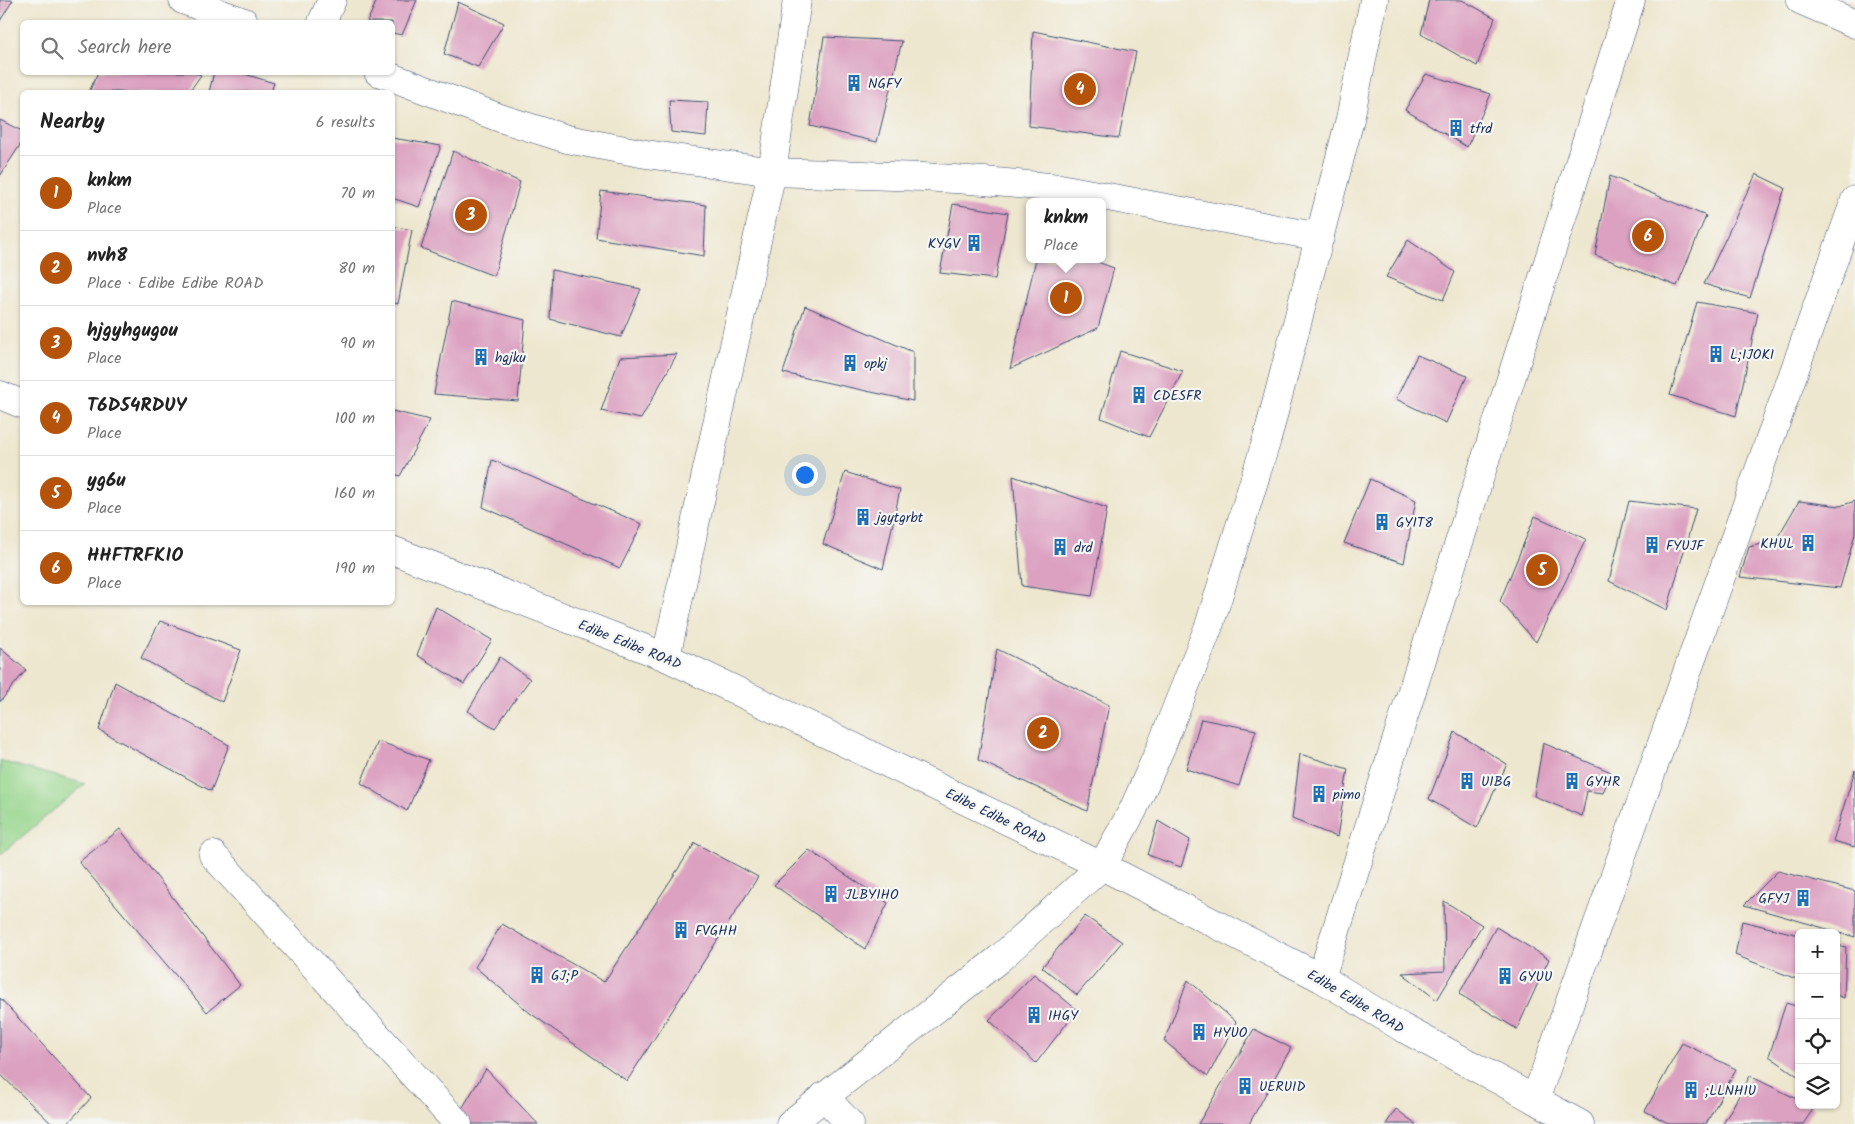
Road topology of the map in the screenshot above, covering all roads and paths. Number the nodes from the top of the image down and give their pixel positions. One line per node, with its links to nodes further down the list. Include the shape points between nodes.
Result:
1 (183, 0): 7 (street)
2 (332, 0): 8 (street)
3 (797, 0): 11 (street)
4 (1374, 0): 13 (street, via 1350,119)
5 (1631, 0): 20 (street)
6 (1800, 0): 9 (street)
7 (238, 20)
8 (323, 20)
9 (1855, 24)
10 (386, 75): 11 (street, via 500,118 567,139)
11 (772, 172): 13 (street, via 923,177 1060,188); 17 (street)
12 (1855, 200): 22 (street)
13 (1320, 237): 19 (street, via 1267,439 1210,626 1133,810)
14 (0, 395): 15 (street)
15 (20, 403)
16 (395, 551): 17 (street, Edibe Edibe ROAD)
17 (666, 657): 19 (street, Edibe Edibe ROAD)
18 (213, 855): 23 (street)
19 (1102, 866): 20 (street, Edibe Edibe ROAD); 21 (street, via 999,959)
20 (1321, 978): 22 (street, Edibe Edibe ROAD, via 1401,1027)
21 (824, 1096): 24 (street); 25 (street)
22 (1535, 1100): 26 (street, Edibe Edibe ROAD)
23 (458, 1124)
24 (790, 1124)
25 (850, 1124)
26 (1580, 1124)

